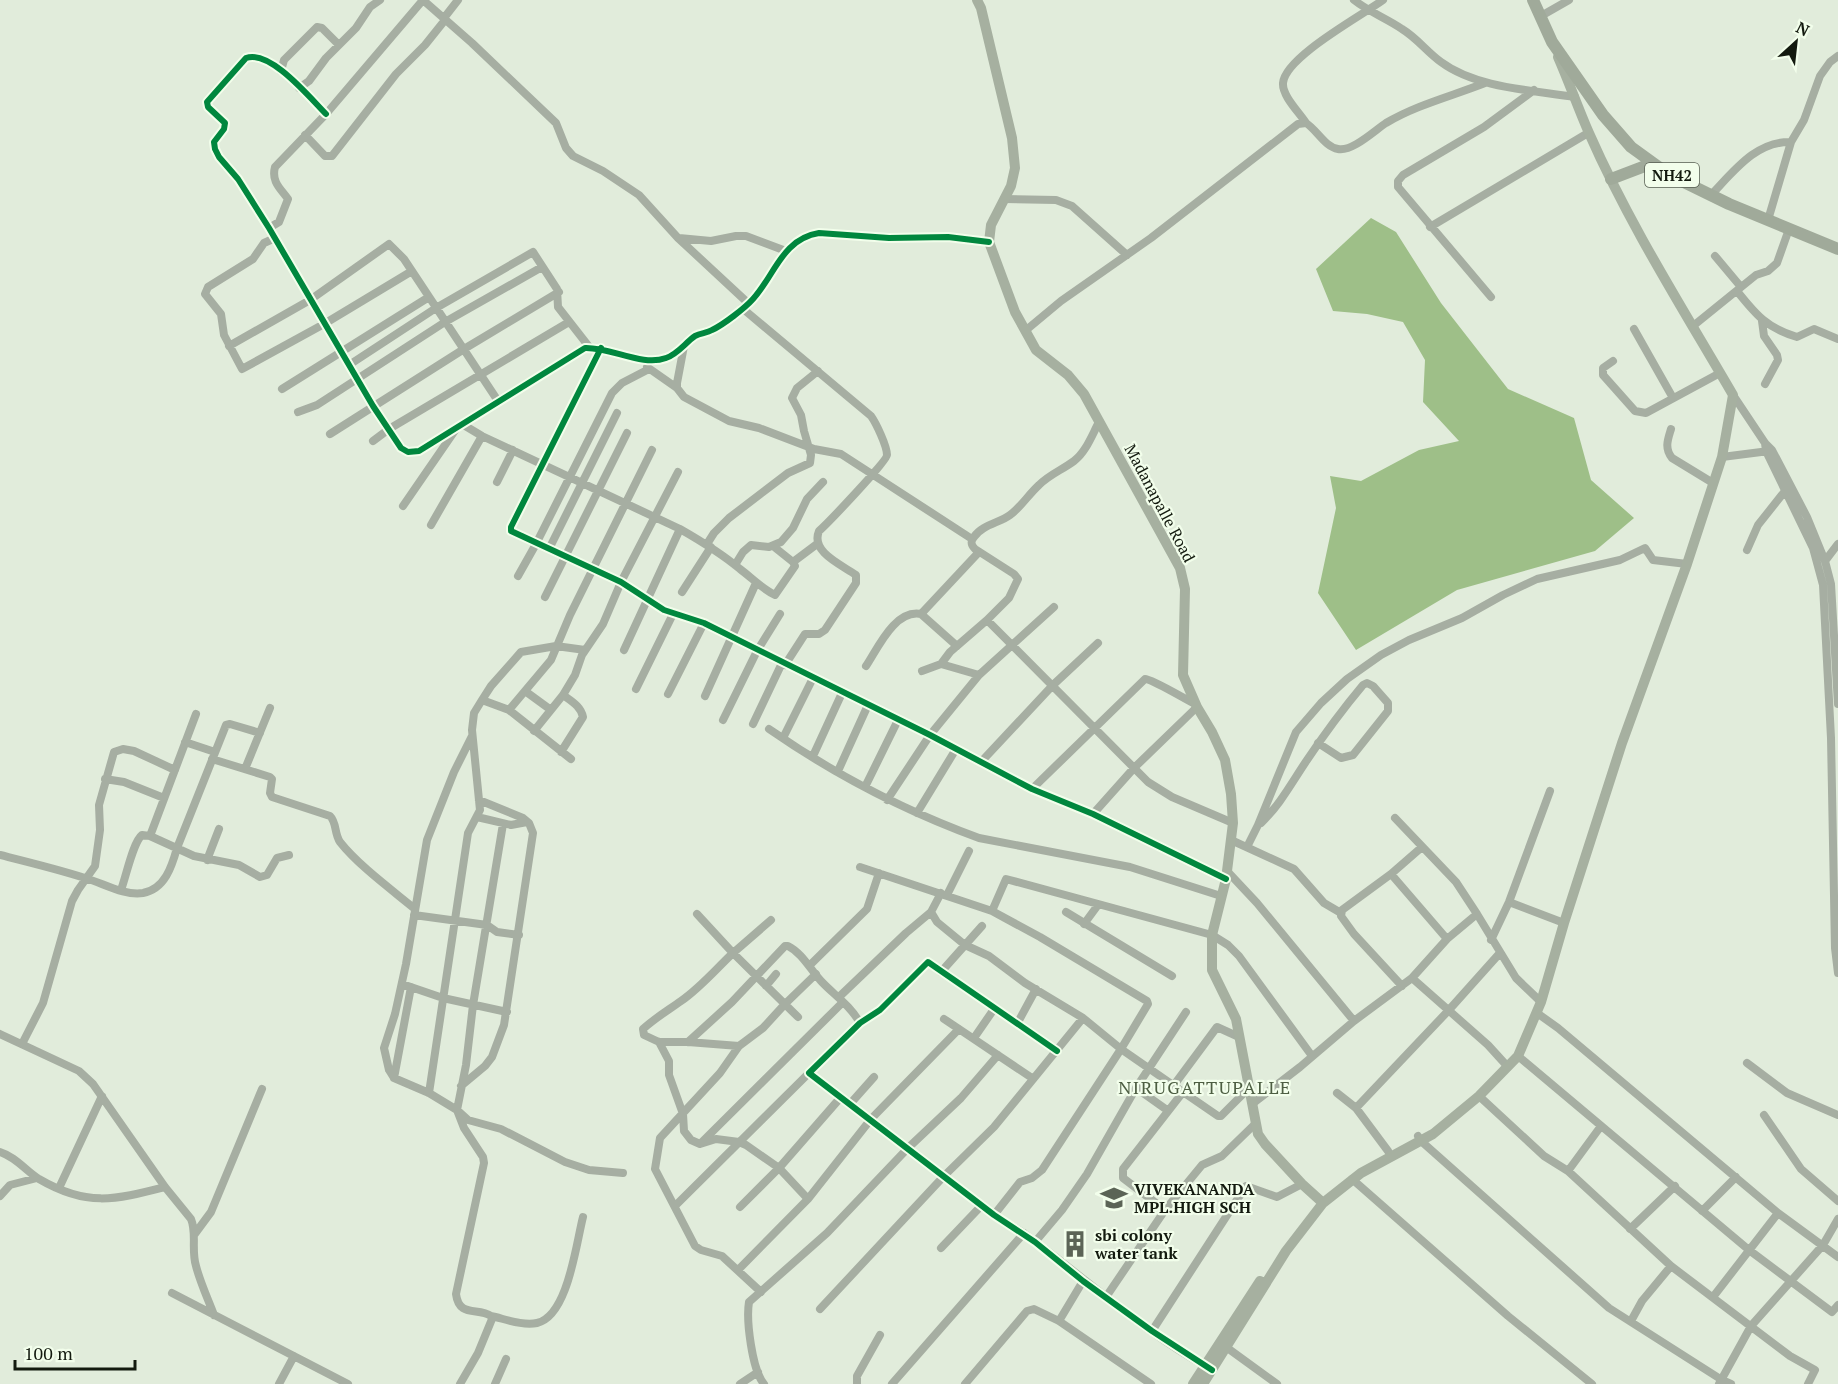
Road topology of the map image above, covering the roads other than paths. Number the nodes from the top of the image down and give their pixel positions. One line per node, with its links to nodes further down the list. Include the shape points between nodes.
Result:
1 (380, 0): 13 (street)
2 (423, 0): 11 (street); 20 (street)
3 (458, 0): 11 (street)
4 (1354, 0): 9 (street)
5 (1383, 0): 9 (street)
6 (1533, 0): 10 (highway, NH42)
7 (1569, 0): 10 (street)
8 (981, 3): 28 (main road, via 1012,138 1014,177)
9 (1368, 11): 16 (street, via 1404,29 1440,62); 21 (street, via 1304,53 1289,69 1283,83 1285,92)
10 (1541, 16): 12 (highway, NH42)
11 (444, 19): 23 (street, via 332,156 325,156); 34 (street, via 556,123 573,156 639,195)
12 (1552, 42): 19 (main road); 25 (highway, NH42, via 1603,115 1631,147)
13 (339, 45): 15 (street, via 316,27 286,57); 17 (street)
14 (1838, 56): 24 (street, via 1820,76 1804,120)
15 (281, 70): 17 (street); 31 (street, via 262,58 246,58 207,102 225,123 214,149)
16 (1485, 83): 18 (street); 21 (street, via 1388,122 1344,150 1329,145)
17 (299, 88): 20 (street)
18 (1534, 90): 19 (street); 30 (street, via 1484,127 1400,178 1398,187)
19 (1575, 97): 22 (main road)
20 (326, 114): 23 (street)
21 (1306, 123): 38 (street, via 1298,124)
22 (1588, 133): 26 (main road); 30 (street)
23 (305, 135): 31 (street, via 275,167 276,183 288,199 279,222)
24 (1791, 142): 27 (street, via 1764,147); 29 (street)
25 (1653, 163): 26 (highway); 27 (highway, NH42)
26 (1611, 179): 53 (main road)
27 (1711, 195): 29 (highway, NH42)
28 (1004, 199): 35 (main road, via 991,225); 38 (street, via 1056,200 1072,206)
29 (1768, 220): 32 (highway, NH42)
30 (1430, 227): 45 (street)
31 (269, 228): 33 (street)
32 (1789, 229): 36 (highway, NH42); 42 (street, via 1774,268 1756,275)
33 (275, 238): 46 (street); 57 (street, via 264,243 254,258 206,290 222,318)
34 (678, 238): 37 (street, via 711,241 746,236); 47 (street)
35 (989, 242): 37 (street, via 819,233 800,239); 55 (main road, Madanapalle Road)
36 (1838, 249)
37 (786, 251): 47 (street)
38 (1127, 255): 55 (street)
39 (1715, 256): 42 (street)
40 (542, 267): 43 (street); 48 (street, via 533,252); 50 (street)
41 (412, 271): 44 (street); 46 (street, via 389,244); 52 (street)
42 (1739, 289): 49 (street); 53 (street)
43 (559, 292): 51 (street, via 557,304); 61 (street)
44 (429, 297): 48 (street); 62 (street)
45 (1491, 297)
46 (310, 300): 52 (street); 57 (street)
47 (745, 305): 58 (street); 67 (street)
48 (436, 308): 50 (street); 65 (street)
49 (1762, 321): 56 (street, via 1795,337 1814,329); 71 (street, via 1764,336 1778,360)
50 (445, 322): 61 (street); 70 (street)
51 (569, 322): 59 (street); 69 (street)
52 (324, 324): 57 (street, via 245,369 240,368); 62 (street)
53 (1693, 326): 68 (main road)
54 (1634, 329): 75 (street)
55 (1025, 331): 80 (main road, Madanapalle Road, via 1041,356 1077,385)
56 (1838, 339)
57 (229, 346)
58 (684, 346): 63 (street, via 658,360); 72 (street)
59 (590, 348): 60 (street); 76 (street)
60 (601, 348): 63 (street); 93 (street)
61 (464, 349): 69 (street); 77 (street)
62 (341, 352): 65 (street); 73 (street)
63 (632, 356): 66 (street)
64 (1613, 361): 75 (street, via 1604,368 1603,375 1635,411 1646,413)
65 (349, 365): 70 (street)
66 (650, 369): 72 (street); 96 (street, via 616,386)
67 (818, 371): 88 (street, via 797,387 792,398 801,415); 95 (street, via 874,420 887,454)
68 (1720, 373): 74 (main road); 75 (street)
69 (480, 375): 76 (street); 82 (street)
70 (357, 378): 77 (street); 78 (street, via 317,405)
71 (1765, 384)
72 (677, 388): 88 (street, via 684,397 720,417)
73 (282, 389)
74 (1733, 395): 89 (street); 92 (main road)
75 (1673, 398)
76 (498, 401): 81 (street)
77 (373, 406): 82 (street); 84 (street)
78 (298, 412)
79 (617, 413): 99 (street)
80 (1099, 422): 108 (street, via 1074,461 1051,474 1007,518); 161 (main road, Madanapalle Road, via 1180,568 1185,589 1183,675)
81 (460, 425): 82 (street, via 414,453 401,448); 86 (street); 104 (street)
82 (389, 429): 87 (street)
83 (1671, 429): 100 (street, via 1667,445 1671,458)
84 (330, 434)
85 (627, 434): 101 (street)
86 (482, 436): 90 (street); 106 (street)
87 (373, 441)
88 (808, 448): 95 (street, via 841,454); 112 (street, via 810,463 788,473 729,518 714,533)
89 (1768, 448): 92 (street); 102 (street); 118 (street, via 1807,517)
90 (513, 450): 93 (street); 97 (street)
91 (652, 450): 103 (street)
92 (1722, 457): 100 (main road)
93 (542, 463): 96 (street); 109 (street, via 510,529)
94 (678, 472): 105 (street)
95 (873, 474): 108 (street); 110 (street, via 819,531)
96 (570, 476): 99 (street); 109 (street)
97 (497, 482)
98 (823, 482): 113 (street, via 807,499 787,537)
99 (583, 483): 101 (street); 114 (street)
100 (1713, 483): 120 (main road)
101 (598, 491): 103 (street); 117 (street)
102 (1785, 491): 115 (street, via 1758,525); 144 (street, via 1821,572)
103 (626, 503): 105 (street); 122 (street)
104 (403, 506)
105 (654, 516): 107 (street); 124 (street)
106 (431, 525)
107 (680, 529): 112 (street); 128 (street)
108 (972, 539): 116 (street, via 972,546)
109 (536, 544): 114 (street); 123 (street)
110 (817, 544): 119 (street); 145 (street, via 857,579 825,630 805,634)
111 (1838, 544): 118 (street)
112 (709, 546): 121 (street); 126 (street)
113 (773, 546): 119 (street); 121 (street, via 751,545)
114 (549, 549): 117 (street)
115 (1747, 550)
116 (979, 552): 132 (street); 133 (street, via 1018,579 1009,598)
117 (565, 558): 122 (street); 127 (street)
118 (1826, 561): 140 (street)
119 (793, 562): 125 (street, via 794,568 776,594)
120 (1687, 564): 203 (street, via 1653,560 1645,548 1620,560 1537,579 1381,655 1347,679 1296,732); 233 (main road, via 1622,743)
121 (735, 565): 125 (street)
122 (592, 570): 124 (street); 138 (street)
123 (518, 576)
124 (621, 582): 128 (street); 141 (street, via 603,624)
125 (756, 583): 135 (street)
126 (682, 592)
127 (545, 597)
128 (647, 599): 130 (street); 142 (street)
129 (1054, 607): 137 (street)
130 (673, 614): 134 (street); 152 (street)
131 (780, 614): 143 (street)
132 (921, 614): 139 (street); 147 (street, via 906,615 898,621)
133 (987, 620): 137 (street); 139 (street)
134 (704, 623): 135 (street); 155 (street)
135 (732, 637): 143 (street); 157 (street)
136 (1098, 643): 151 (street)
137 (1012, 644): 149 (street); 151 (street)
138 (556, 646): 141 (street); 153 (street, via 548,665); 158 (street, via 521,652)
139 (957, 646): 146 (street)
140 (1836, 648): 144 (street); 159 (street)
141 (585, 650): 156 (street)
142 (624, 650)
143 (757, 651): 145 (street); 166 (street)
144 (1828, 657): 193 (street)
145 (784, 664): 150 (street); 168 (street)
146 (941, 664): 148 (street); 149 (street)
147 (866, 666)
148 (922, 671)
149 (979, 675): 173 (street)
150 (813, 678): 154 (street); 175 (street)
151 (1053, 685): 170 (street); 183 (street)
152 (636, 689)
153 (525, 691): 163 (street); 164 (street)
154 (842, 693): 160 (street); 181 (street)
155 (668, 694)
156 (563, 695): 164 (street); 179 (street, via 581,710 583,717)
157 (705, 696)
158 (482, 700): 163 (street); 174 (street, via 473,719)
159 (1838, 704)
160 (868, 705): 167 (street); 187 (street)
161 (1196, 705): 170 (street, via 1148,678); 184 (street); 201 (main road, Madanapalle Road, via 1225,760)
162 (270, 708): 172 (street)
163 (510, 710): 171 (street)
164 (551, 710): 171 (street)
165 (196, 714): 176 (street)
166 (723, 720)
167 (898, 720): 173 (street); 189 (street)
168 (753, 724)
169 (769, 729): 175 (street)
170 (1093, 729): 184 (street); 190 (street)
171 (534, 731): 179 (street)
172 (260, 733): 180 (street, via 227,724); 185 (street)
173 (930, 735): 178 (street); 195 (street)
174 (472, 736): 194 (street); 225 (street, via 427,840)
175 (783, 738): 181 (street)
176 (185, 742): 180 (street); 186 (street)
177 (1318, 743): 177 (street, via 1341,758 1353,755 1386,716 1388,703 1373,686 1365,684); 203 (street, via 1275,808)
178 (956, 749): 183 (street); 196 (street)
179 (561, 752): 182 (street)
180 (214, 755): 185 (street); 209 (street)
181 (813, 756): 187 (street)
182 (570, 759)
183 (981, 762): 190 (street)
184 (1134, 768): 197 (street); 201 (street, via 1166,794)
185 (245, 769): 225 (street, via 272,778 270,793 275,799 332,817 342,845)
186 (175, 770): 188 (street, via 123,749 111,756); 192 (street)
187 (838, 771): 189 (street)
188 (105, 779): 192 (street); 218 (street, via 99,805 95,867)
189 (865, 787): 195 (street)
190 (1032, 789): 197 (street)
191 (1550, 791): 222 (street)
192 (164, 798): 205 (street)
193 (1835, 799): 246 (street)
194 (479, 800): 198 (street); 200 (street)
195 (887, 800): 196 (street)
196 (917, 813): 221 (street, via 979,838 1130,867)
197 (1093, 814): 217 (street)
198 (477, 817): 202 (street); 231 (street, via 468,833)
199 (1395, 818): 208 (street)
200 (527, 822): 202 (street); 237 (street, via 533,833)
201 (1233, 822): 206 (main road, Madanapalle Road)
202 (503, 824): 235 (street)
203 (1258, 825): 207 (street)
204 (219, 829): 213 (street)
205 (150, 836): 209 (street); 219 (street, via 138,838)
206 (1231, 840): 207 (street); 217 (main road, Madanapalle Road)
207 (1247, 847): 228 (street, via 1294,869 1324,903)
208 (1422, 847): 216 (street); 230 (street, via 1456,882)
209 (177, 848): 213 (street); 219 (street, via 168,874 154,888 144,893)
210 (969, 851): 220 (street)
211 (0, 855): 218 (street)
212 (289, 855): 213 (street, via 277,858 263,877 231,863)
213 (207, 860)
214 (860, 867): 215 (street)
215 (879, 873): 220 (street); 244 (street, via 867,909)
216 (1392, 874): 228 (street); 239 (street)
217 (1227, 875): 221 (main road, Madanapalle Road); 270 (street, via 1257,903)
218 (87, 878): 219 (street); 279 (street, via 72,901 49,987)
219 (121, 890)
220 (944, 894): 224 (street); 226 (street)
221 (1221, 896): 238 (main road, Madanapalle Road)
222 (1509, 902): 233 (street); 240 (street)
223 (1098, 905): 224 (street, via 1008,878); 234 (street); 238 (street)
224 (992, 911): 281 (street, via 1147,1001)
225 (415, 912): 231 (street); 252 (street)
226 (931, 912): 241 (street); 258 (street)
227 (1066, 912): 234 (street)
228 (1341, 913): 254 (street, via 1354,934)
229 (697, 914): 242 (street)
230 (1477, 914): 239 (street); 240 (street)
231 (456, 920): 235 (street); 257 (street)
232 (771, 920): 242 (street)
233 (1564, 923): 259 (main road)
234 (1084, 924): 250 (street)
235 (487, 925): 237 (street, via 498,932); 261 (street)
236 (982, 926): 241 (street)
237 (519, 935): 265 (street)
238 (1212, 935): 275 (main road, Madanapalle Road, via 1212,970 1234,1012); 284 (street, via 1239,956)
239 (1447, 939): 251 (street)
240 (1491, 940): 243 (street)
241 (965, 945): 245 (street); 256 (street, via 989,956)
242 (733, 953): 249 (street); 277 (street, via 681,1001 643,1029 644,1035)
243 (1499, 954): 259 (street, via 1516,978); 264 (street)
244 (809, 966): 248 (street); 249 (street, via 785,946)
245 (941, 972): 262 (street); 271 (street, via 926,963 880,1010)
246 (1838, 973)
247 (776, 974): 253 (street)
248 (816, 974): 258 (street); 260 (street)
249 (756, 976): 253 (street); 278 (street)
250 (1172, 976)
251 (1412, 978): 254 (street); 264 (street)
252 (402, 984): 255 (street); 292 (street, via 384,1052)
253 (766, 986): 260 (street)
254 (1402, 986): 270 (street)
255 (411, 987): 257 (street); 292 (street)
256 (1036, 989): 268 (street); 272 (street)
257 (443, 998): 261 (street); 301 (street)
258 (841, 999): 271 (street); 318 (street, via 799,1048)
259 (1541, 1002): 266 (main road)
260 (784, 1004): 267 (street); 280 (street, via 763,1028)
261 (473, 1005): 265 (street); 295 (street)
262 (994, 1009): 272 (street); 276 (street)
263 (1186, 1011): 288 (street)
264 (1448, 1011): 289 (street); 307 (street)
265 (507, 1012): 295 (street, via 492,1057)
266 (1537, 1013): 285 (main road); 326 (street)
267 (798, 1017)
268 (1083, 1018): 281 (street); 282 (street)
269 (944, 1019): 273 (street)
270 (1354, 1021): 284 (street)
271 (860, 1023): 290 (street)
272 (1017, 1024): 282 (street)
273 (959, 1029): 276 (street); 313 (street)
274 (0, 1034): 279 (street)
275 (1239, 1037): 294 (street, via 1217,1027); 297 (main road, Madanapalle Road)
276 (974, 1038): 283 (street)
277 (659, 1042): 278 (street); 286 (street)
278 (685, 1043): 280 (street); 286 (street)
279 (22, 1044): 302 (street, via 79,1071)
280 (739, 1046): 310 (street)
281 (1121, 1049): 288 (street); 343 (street, via 1042,1170 1020,1182)
282 (1058, 1051): 293 (street)
283 (998, 1055): 293 (street); 319 (street, via 962,1098)
284 (1312, 1056): 306 (street)
285 (1518, 1056): 289 (main road); 315 (street)
286 (669, 1061): 310 (street, via 669,1075)
287 (1747, 1063): 312 (street, via 1787,1094)
288 (1148, 1068): 294 (street); 296 (street)
289 (1508, 1068): 303 (main road)
290 (809, 1072): 304 (street); 317 (street)
291 (874, 1077): 305 (street)
292 (394, 1078): 301 (street)
293 (1032, 1078): 325 (street, via 994,1127)
294 (1174, 1085): 299 (street)
295 (462, 1086): 308 (street)
296 (1136, 1088): 309 (street); 349 (street, via 1087,1174)
297 (1250, 1088): 299 (street, via 1221,1116); 306 (main road, Madanapalle Road)
298 (262, 1089): 348 (street, via 211,1212)
299 (1183, 1092): 309 (street)
300 (1337, 1093): 307 (street)
301 (429, 1094): 308 (street)
302 (102, 1096): 331 (street); 332 (street)
303 (1479, 1096): 316 (main road); 323 (street, via 1544,1156)
304 (841, 1097): 305 (street); 322 (street)
305 (850, 1104): 313 (street)
306 (1252, 1104): 314 (main road, Madanapalle Road)
307 (1356, 1108): 320 (street)
308 (457, 1110): 324 (street, via 468,1120 501,1129 576,1167); 365 (street, via 484,1160 456,1294 459,1305)
309 (1167, 1110): 340 (street, via 1121,1173)
310 (683, 1114): 318 (street, via 684,1131); 338 (street, via 660,1138 655,1162 661,1183)
311 (1764, 1115): 336 (street, via 1801,1169)
312 (1838, 1115)
313 (871, 1119): 319 (street); 334 (street)
314 (1255, 1124): 329 (main road, Madanapalle Road, via 1265,1144); 340 (street, via 1222,1156 1202,1165)
315 (1600, 1126): 323 (street); 330 (street)
316 (1419, 1138): 320 (main road); 328 (main road); 367 (street, via 1610,1308)
317 (739, 1142): 318 (street, via 716,1139); 322 (street); 338 (street)
318 (700, 1144)
319 (908, 1149): 325 (street); 358 (street, via 827,1233)
320 (1388, 1151): 335 (main road, via 1346,1174)
321 (0, 1152): 327 (street)
322 (779, 1168): 334 (street); 339 (street)
323 (1568, 1171): 346 (street)
324 (623, 1173)
325 (944, 1176): 337 (street); 362 (street)
326 (1736, 1177): 341 (street); 342 (street)
327 (37, 1178): 332 (street); 333 (street, via 10,1185)
328 (1352, 1179): 335 (main road); 390 (street)
329 (1302, 1184): 335 (main road, Madanapalle Road); 369 (street, via 1277,1197 1246,1186)
330 (1675, 1186): 341 (street); 346 (street)
331 (165, 1187): 332 (street, via 101,1200); 348 (street, via 191,1219)
332 (59, 1188)
333 (0, 1196)
334 (808, 1199): 355 (street)
335 (1321, 1201): 371 (main road); 374 (main road, via 1280,1249)
336 (1838, 1201)
337 (982, 1205): 343 (street); 351 (street)
338 (675, 1206): 355 (street, via 698,1248 722,1256)
339 (740, 1207)
340 (1165, 1210): 360 (street)
341 (1702, 1211): 352 (street)
342 (1778, 1213): 350 (street); 352 (street)
343 (994, 1215): 347 (street)
344 (583, 1217): 365 (street, via 566,1285 554,1312 547,1319 528,1324)
345 (1838, 1220): 350 (street)
346 (1630, 1229): 354 (street)
347 (1024, 1233): 349 (street); 384 (street)
348 (194, 1235): 364 (street, via 196,1266)
349 (1035, 1242): 356 (street)
350 (1822, 1245): 353 (street); 357 (street)
351 (941, 1248)
352 (1749, 1250): 357 (street); 361 (street)
353 (1838, 1257)
354 (1671, 1266): 361 (street); 367 (street)
355 (738, 1270): 358 (street)
356 (1083, 1281): 360 (street); 366 (street)
357 (1792, 1282): 363 (street); 368 (street)
358 (761, 1292): 375 (street, via 749,1302 747,1313)
359 (172, 1293): 364 (street)
360 (1106, 1297): 369 (street)
361 (1713, 1297): 368 (street)
362 (820, 1309)
363 (1836, 1311)
364 (214, 1315): 372 (street)
365 (491, 1316): 379 (street, via 478,1353)
366 (1059, 1321): 385 (street, via 1036,1309 1027,1311); 386 (street)
367 (1631, 1321): 376 (street)
368 (1751, 1326): 376 (street); 392 (street, via 1815,1370)
369 (1152, 1331): 374 (street)
370 (880, 1335): 383 (street, via 859,1372)
371 (1226, 1347): 374 (main road); 389 (street)
372 (294, 1356): 377 (street); 378 (street)
373 (506, 1359): 380 (street)
374 (1208, 1368): 387 (main road); 388 (main road)
375 (758, 1371): 381 (street); 382 (street)
376 (1720, 1382): 391 (street)
377 (279, 1384)
378 (348, 1384)
379 (460, 1384)
380 (495, 1384)
381 (740, 1384)
382 (764, 1384)
383 (858, 1384)
384 (892, 1384)
385 (965, 1384)
386 (1151, 1384)
387 (1193, 1384)
388 (1203, 1384)
389 (1277, 1384)
390 (1592, 1384)
391 (1731, 1384)
392 (1808, 1384)

